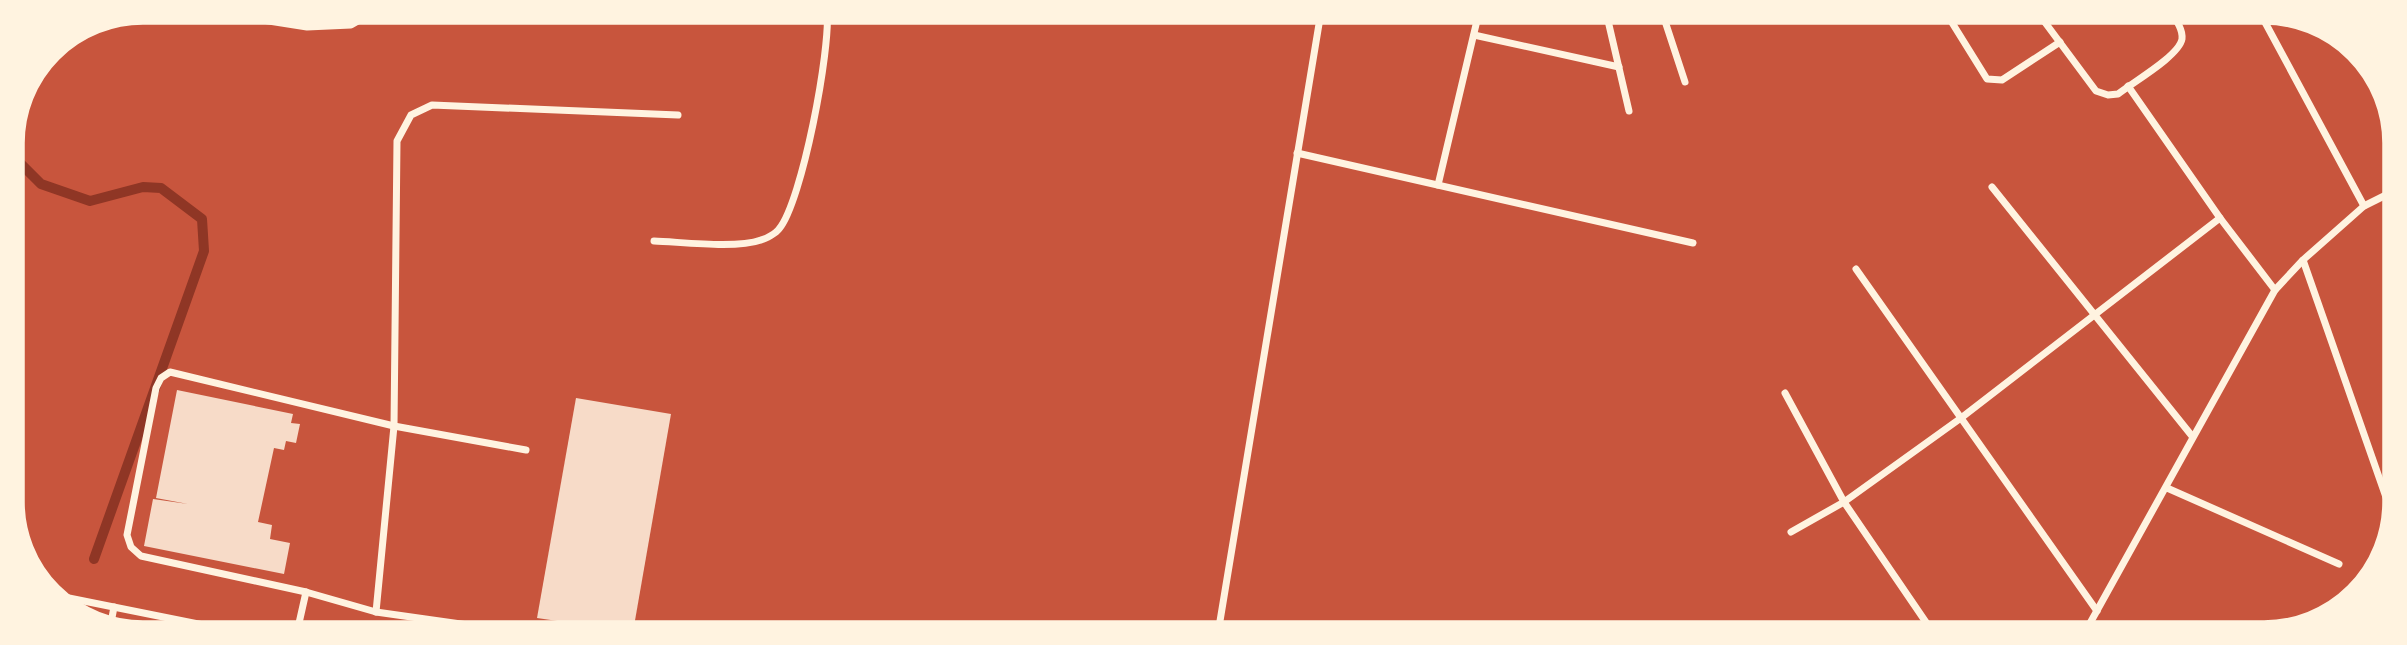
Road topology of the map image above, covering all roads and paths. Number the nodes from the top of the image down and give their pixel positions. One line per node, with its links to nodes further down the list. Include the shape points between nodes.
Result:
1 (283, 23): 2 (street, via 307,27)
2 (354, 23)
3 (829, 23): 25 (street, via 822,79 796,196 779,230 760,241 727,244)
4 (1319, 23): 19 (street)
5 (1477, 23): 12 (street)
6 (1609, 23): 14 (street)
7 (1666, 23): 15 (street)
8 (1952, 23): 13 (street, via 1987,79 2002,80)
9 (2046, 23): 13 (street)
10 (2178, 23): 16 (street, via 2182,38 2177,50)
11 (2265, 23): 23 (street)
12 (1474, 35): 14 (street); 20 (street)
13 (2060, 42): 16 (street, via 2096,91 2118,94)
14 (1619, 67): 17 (street)
15 (1685, 82)
16 (2128, 86): 24 (street)
17 (1629, 111)
18 (678, 115): 33 (street, via 432,105 411,115 397,141)
19 (1297, 153): 20 (street); 50 (street)
20 (1437, 185): 26 (street)
21 (1992, 187): 30 (street)
22 (2384, 196): 23 (street)
23 (2364, 206): 27 (street)
24 (2220, 218): 29 (street); 30 (street)
25 (654, 241)
26 (1693, 243)
27 (2303, 260): 29 (street); 37 (street)
28 (1856, 269): 32 (street)
29 (2274, 290): 34 (street)
30 (2093, 316): 32 (street); 34 (street)
31 (1785, 393): 38 (street)
32 (1961, 418): 38 (street); 44 (street)
33 (394, 426): 35 (street); 41 (street, via 170,372 161,378 127,536 131,547 141,556); 45 (street)
34 (2192, 436): 36 (street)
35 (526, 450)
36 (2167, 488): 40 (street); 44 (street)
37 (2384, 491)
38 (1844, 502): 39 (street); 51 (street)
39 (1791, 532)
40 (2339, 564)
41 (306, 592): 45 (street); 48 (street)
42 (73, 599): 43 (street)
43 (114, 607): 46 (street); 47 (street)
44 (2097, 611): 52 (street)
45 (376, 612): 49 (street)
46 (112, 618)
47 (188, 622)
48 (299, 622)
49 (447, 622)
50 (1220, 622)
51 (1926, 622)
52 (2091, 622)

